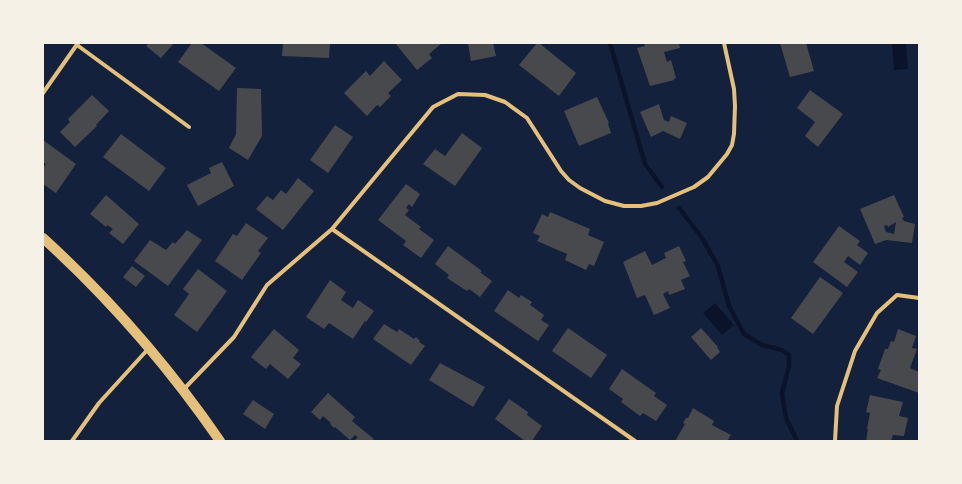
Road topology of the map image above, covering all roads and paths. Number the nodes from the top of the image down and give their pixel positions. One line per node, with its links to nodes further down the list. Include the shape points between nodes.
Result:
1 (724, 43): 5 (street, via 735,106 732,145 708,177 678,195 641,206 624,206 605,200 575,184 561,171 527,118 505,102 485,95 458,94 433,107)
2 (78, 44): 3 (street); 4 (street)
3 (43, 93)
4 (189, 127)
5 (332, 229): 9 (street, via 267,285 234,337); 12 (street)
6 (43, 238): 8 (main road)
7 (919, 298): 13 (street, via 897,295 877,313 854,351 838,406)
8 (149, 347): 9 (main road); 10 (street, via 99,403)
9 (182, 390): 11 (main road)
10 (72, 441)
11 (220, 441)
12 (635, 441)
13 (835, 441)

